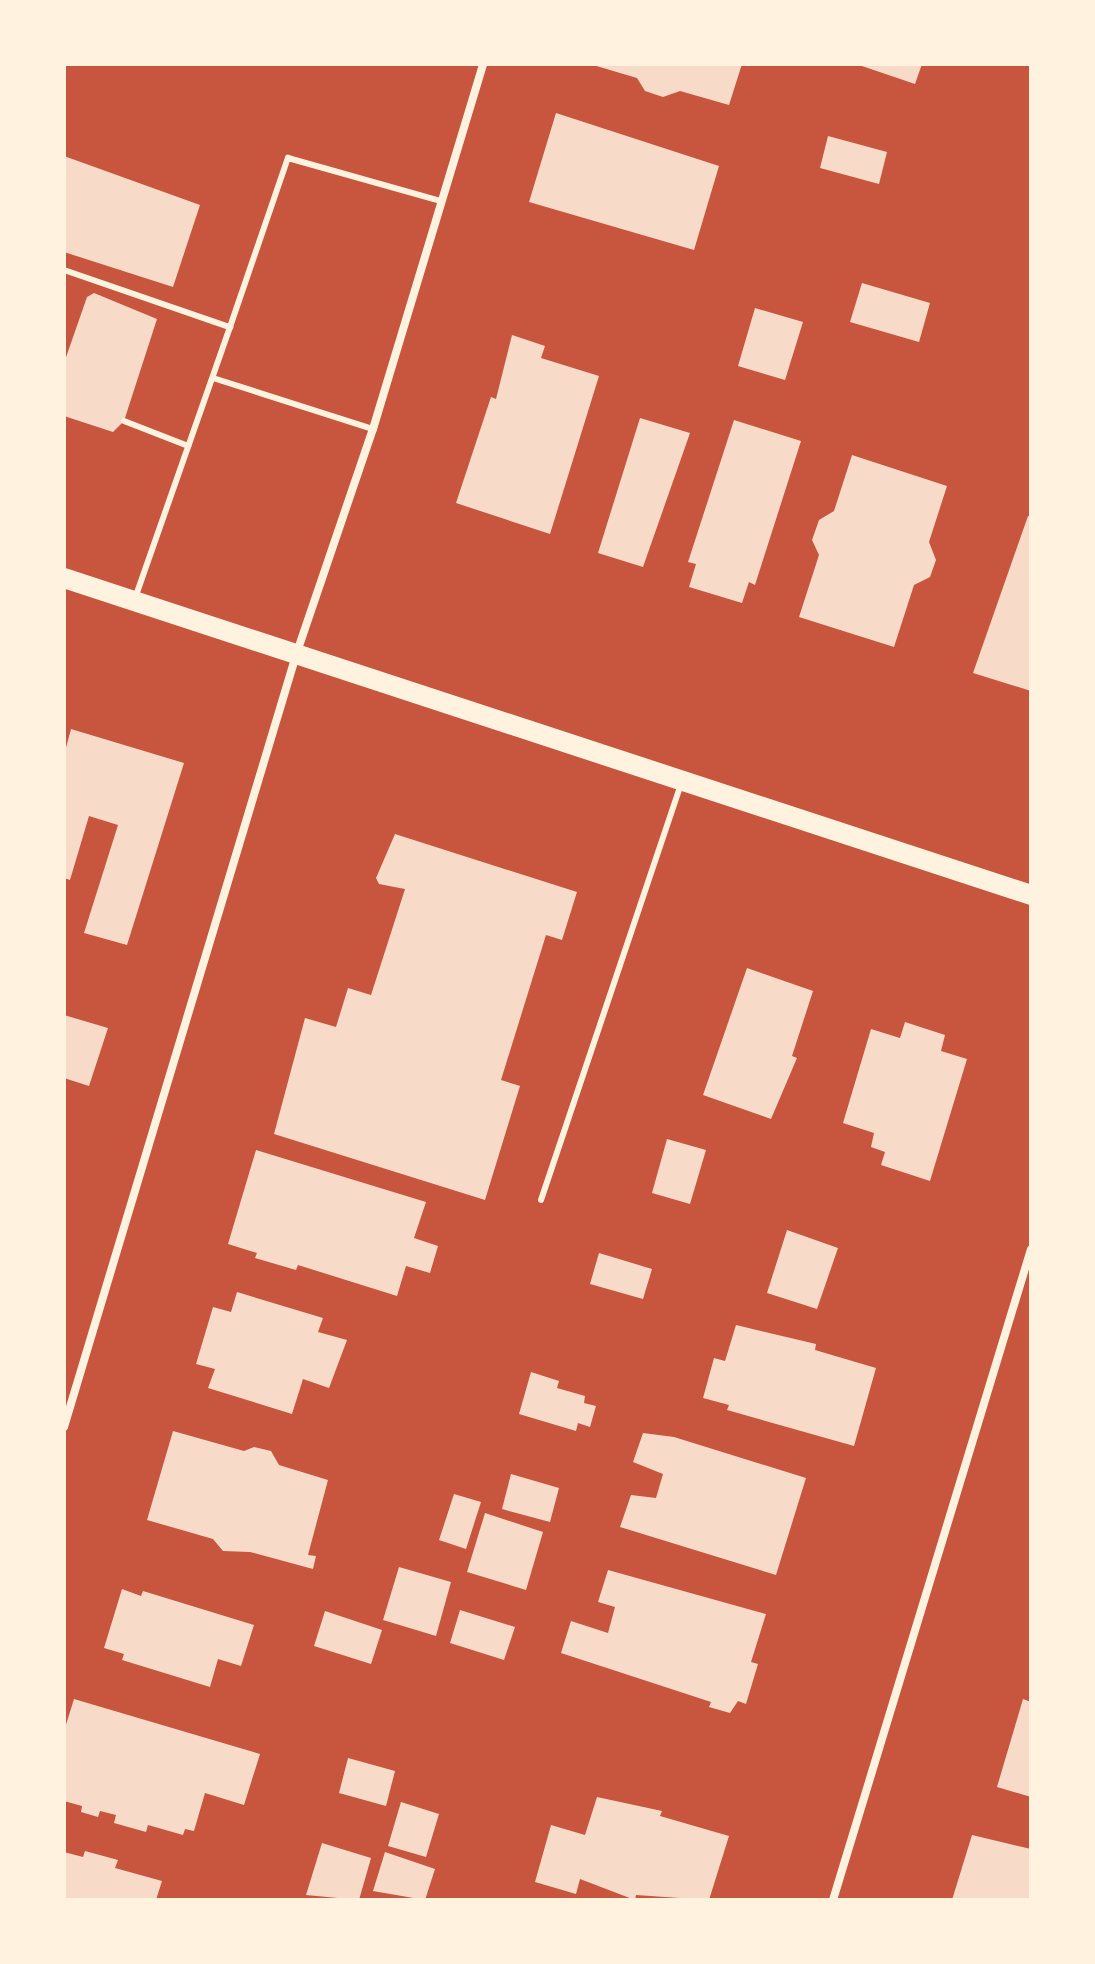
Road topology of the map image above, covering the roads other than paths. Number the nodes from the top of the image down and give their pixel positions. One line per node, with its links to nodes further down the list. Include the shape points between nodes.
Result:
1 (483, 64): 2 (street)
2 (441, 201): 4 (lane, via 288,158); 7 (street)
3 (64, 270): 4 (lane)
4 (230, 327): 5 (lane)
5 (213, 378): 7 (lane); 8 (lane)
6 (124, 421): 8 (lane)
7 (373, 429): 11 (street)
8 (188, 446): 10 (lane)
9 (64, 578): 10 (main road)
10 (134, 601): 11 (main road)
11 (297, 652): 12 (main road); 16 (street)
12 (683, 781): 13 (main road); 14 (lane)
13 (1031, 895)
14 (541, 1200)
15 (1031, 1249): 17 (street)
16 (64, 1427)
17 (833, 1900)

